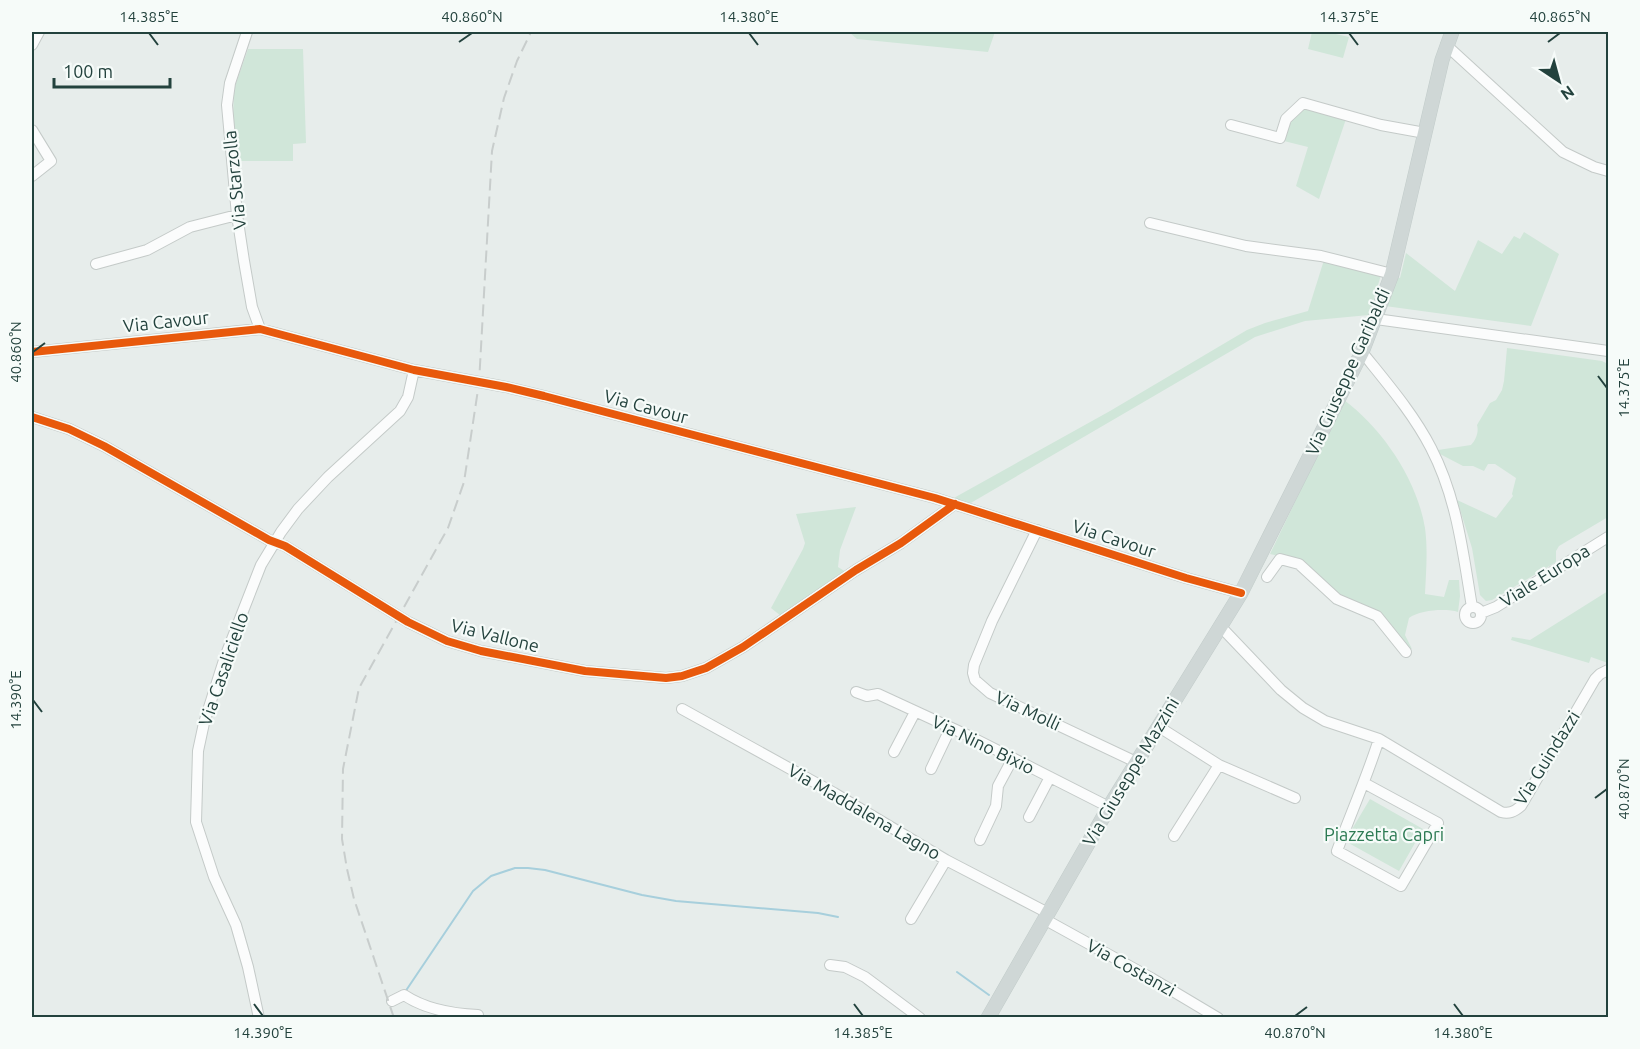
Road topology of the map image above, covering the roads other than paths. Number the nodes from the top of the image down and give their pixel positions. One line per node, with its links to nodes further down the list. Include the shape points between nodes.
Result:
1 (39, 32): 4 (street)
2 (247, 32): 11 (street, Via Starzolla, via 227,105)
3 (1452, 32): 5 (main road, Via Giuseppe Garibaldi)
4 (32, 45)
5 (1446, 45): 8 (main road, Via Giuseppe Garibaldi); 9 (street, via 1563,152)
6 (1231, 125): 8 (street, via 1280,138 1286,119 1303,103)
7 (32, 130): 10 (street, via 51,161)
8 (1425, 133): 14 (main road, Via Giuseppe Garibaldi)
9 (1608, 171)
10 (32, 176)
11 (237, 215): 13 (street, via 190,227 147,250); 16 (street, Via Starzolla, via 248,290)
12 (1150, 223): 14 (street, via 1246,246 1322,256)
13 (96, 264)
14 (1392, 274): 15 (main road, Via Giuseppe Garibaldi)
15 (1376, 319): 17 (street); 19 (main road, Via Giuseppe Garibaldi)
16 (260, 329): 18 (street, Via Cavour); 20 (street, Via Cavour)
17 (1608, 351)
18 (32, 352)
19 (1362, 352): 24 (street, Viale Europa, via 1422,432 1440,467 1456,516 1477,610 1496,607); 27 (main road, Via Giuseppe Garibaldi)
20 (414, 370): 22 (street, Via Cavour, via 544,396); 25 (street, Via Casaliciello, via 408,397 400,411 328,477 298,509)
21 (32, 417): 25 (street, Via Vallone, via 69,429 104,447)
22 (955, 504): 23 (street, Via Cavour); 25 (street, Via Vallone, via 743,647 706,668 666,678 585,671 481,651 447,640 408,622)
23 (1037, 530): 27 (street, Via Cavour); 39 (street, Via Molli, via 983,642 974,664 975,680 990,693)
24 (1608, 537)
25 (275, 542): 55 (street, Via Casaliciello, via 261,565 212,695 197,769 196,822 214,877 236,925)
26 (1267, 577): 29 (street, via 1280,559 1299,564 1337,598 1377,616)
27 (1241, 593): 28 (main road, Via Giuseppe Garibaldi)
28 (1221, 627): 34 (main road, Via Giuseppe Mazzini); 36 (street, Via Guindazzi, via 1303,708 1325,721)
29 (1406, 652)
30 (1608, 670): 36 (street, Via Guindazzi, via 1594,679 1521,806 1512,812 1501,812)
31 (856, 692): 33 (street, Via Nino Bixio, via 878,694)
32 (682, 709): 49 (street, Via Maddalena Lagno, via 834,793)
33 (915, 711): 35 (street, Via Nino Bixio); 37 (street)
34 (1158, 727): 39 (main road, Via Giuseppe Mazzini); 40 (street)
35 (950, 729): 38 (street, Via Nino Bixio); 41 (street)
36 (1379, 739): 43 (street)
37 (894, 752)
38 (1012, 758): 42 (street, Via Nino Bixio); 48 (street)
39 (1136, 762): 45 (main road, Via Giuseppe Mazzini)
40 (1219, 765): 44 (street); 47 (street)
41 (931, 769)
42 (1050, 777): 45 (street, Via Nino Bixio); 46 (street)
43 (1364, 783): 43 (street, via 1337,851 1401,886 1438,823)
44 (1295, 798)
45 (1109, 807): 50 (main road, Via Giuseppe Mazzini)
46 (1029, 817)
47 (1174, 836)
48 (980, 840)
49 (946, 861): 50 (street, Via Maddalena Lagno); 51 (street)
50 (1046, 916): 57 (main road, Via Giuseppe Mazzini); 58 (street, Via Costanzi)
51 (911, 919)
52 (830, 964): 56 (street, via 864,977)
53 (393, 1001): 54 (street, via 404,995 448,1012)
54 (478, 1015)
55 (259, 1017)
56 (920, 1017)
57 (988, 1017)
58 (1218, 1017)

